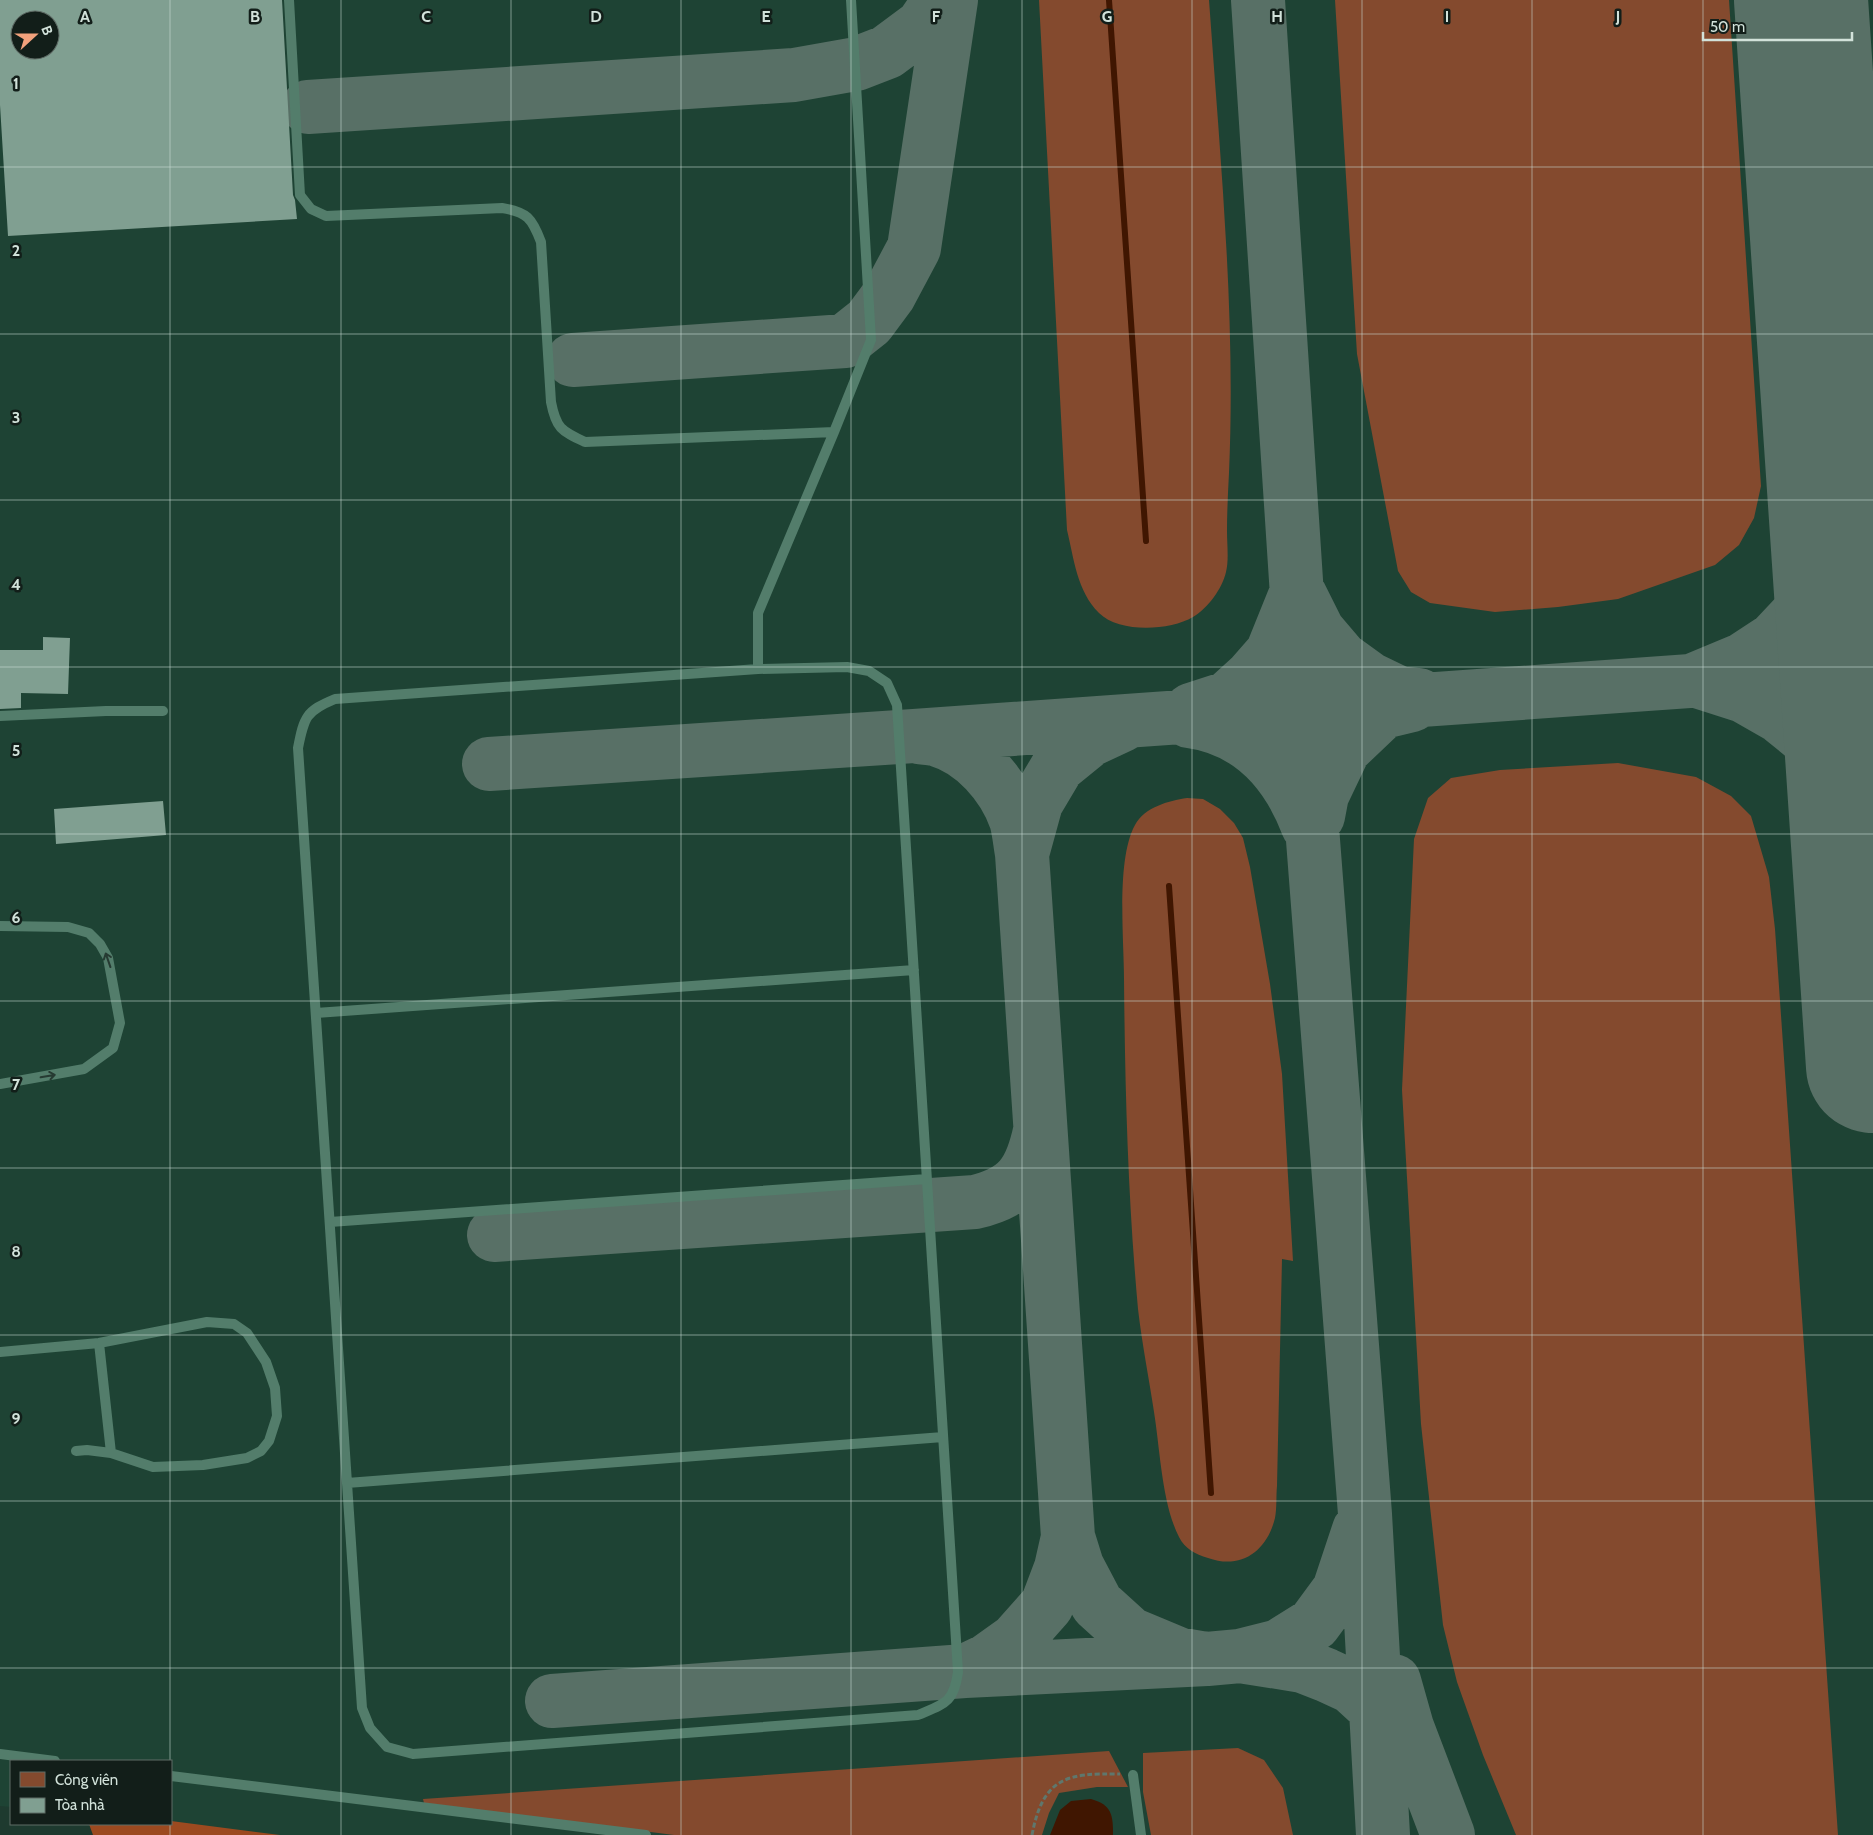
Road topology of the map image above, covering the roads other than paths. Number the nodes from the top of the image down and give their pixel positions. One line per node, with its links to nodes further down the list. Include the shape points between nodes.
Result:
1 (288, 0): 3 (lane, via 300,195 311,209 326,216 502,208 520,210 535,224 541,242 551,402 555,420 566,434 585,442)
2 (851, 0): 3 (lane, via 870,340)
3 (834, 432): 4 (lane, via 758,613)
4 (758, 669): 8 (lane, via 847,667 870,671 886,683 897,705); 9 (lane, via 336,698 316,706 303,723 298,748)
5 (163, 711): 6 (lane)
6 (0, 716)
7 (0, 926): 10 (lane, one-way to 7, via 84,1069 113,1048 120,1023 108,958 89,933 68,927)
8 (914, 970): 9 (lane); 11 (lane)
9 (316, 1013): 12 (lane)
10 (0, 1084)
11 (927, 1179): 12 (lane); 15 (lane)
12 (330, 1222): 18 (lane)
13 (99, 1343): 14 (lane); 17 (lane); 17 (lane, via 207,1322 234,1324 247,1333 266,1362 275,1388 277,1416 269,1441 248,1458 203,1466 153,1467)
14 (0, 1352)
15 (943, 1437): 18 (lane); 18 (lane, via 958,1672 956,1686 945,1704 918,1715 453,1751 413,1754 386,1747 370,1728 362,1708)
16 (76, 1451): 17 (lane)
17 (111, 1452)
18 (347, 1483)
19 (0, 1754): 20 (lane)
20 (47, 1760)
21 (1133, 1775): 24 (lane)
22 (172, 1776): 23 (lane)
23 (646, 1835)
24 (1141, 1835)

